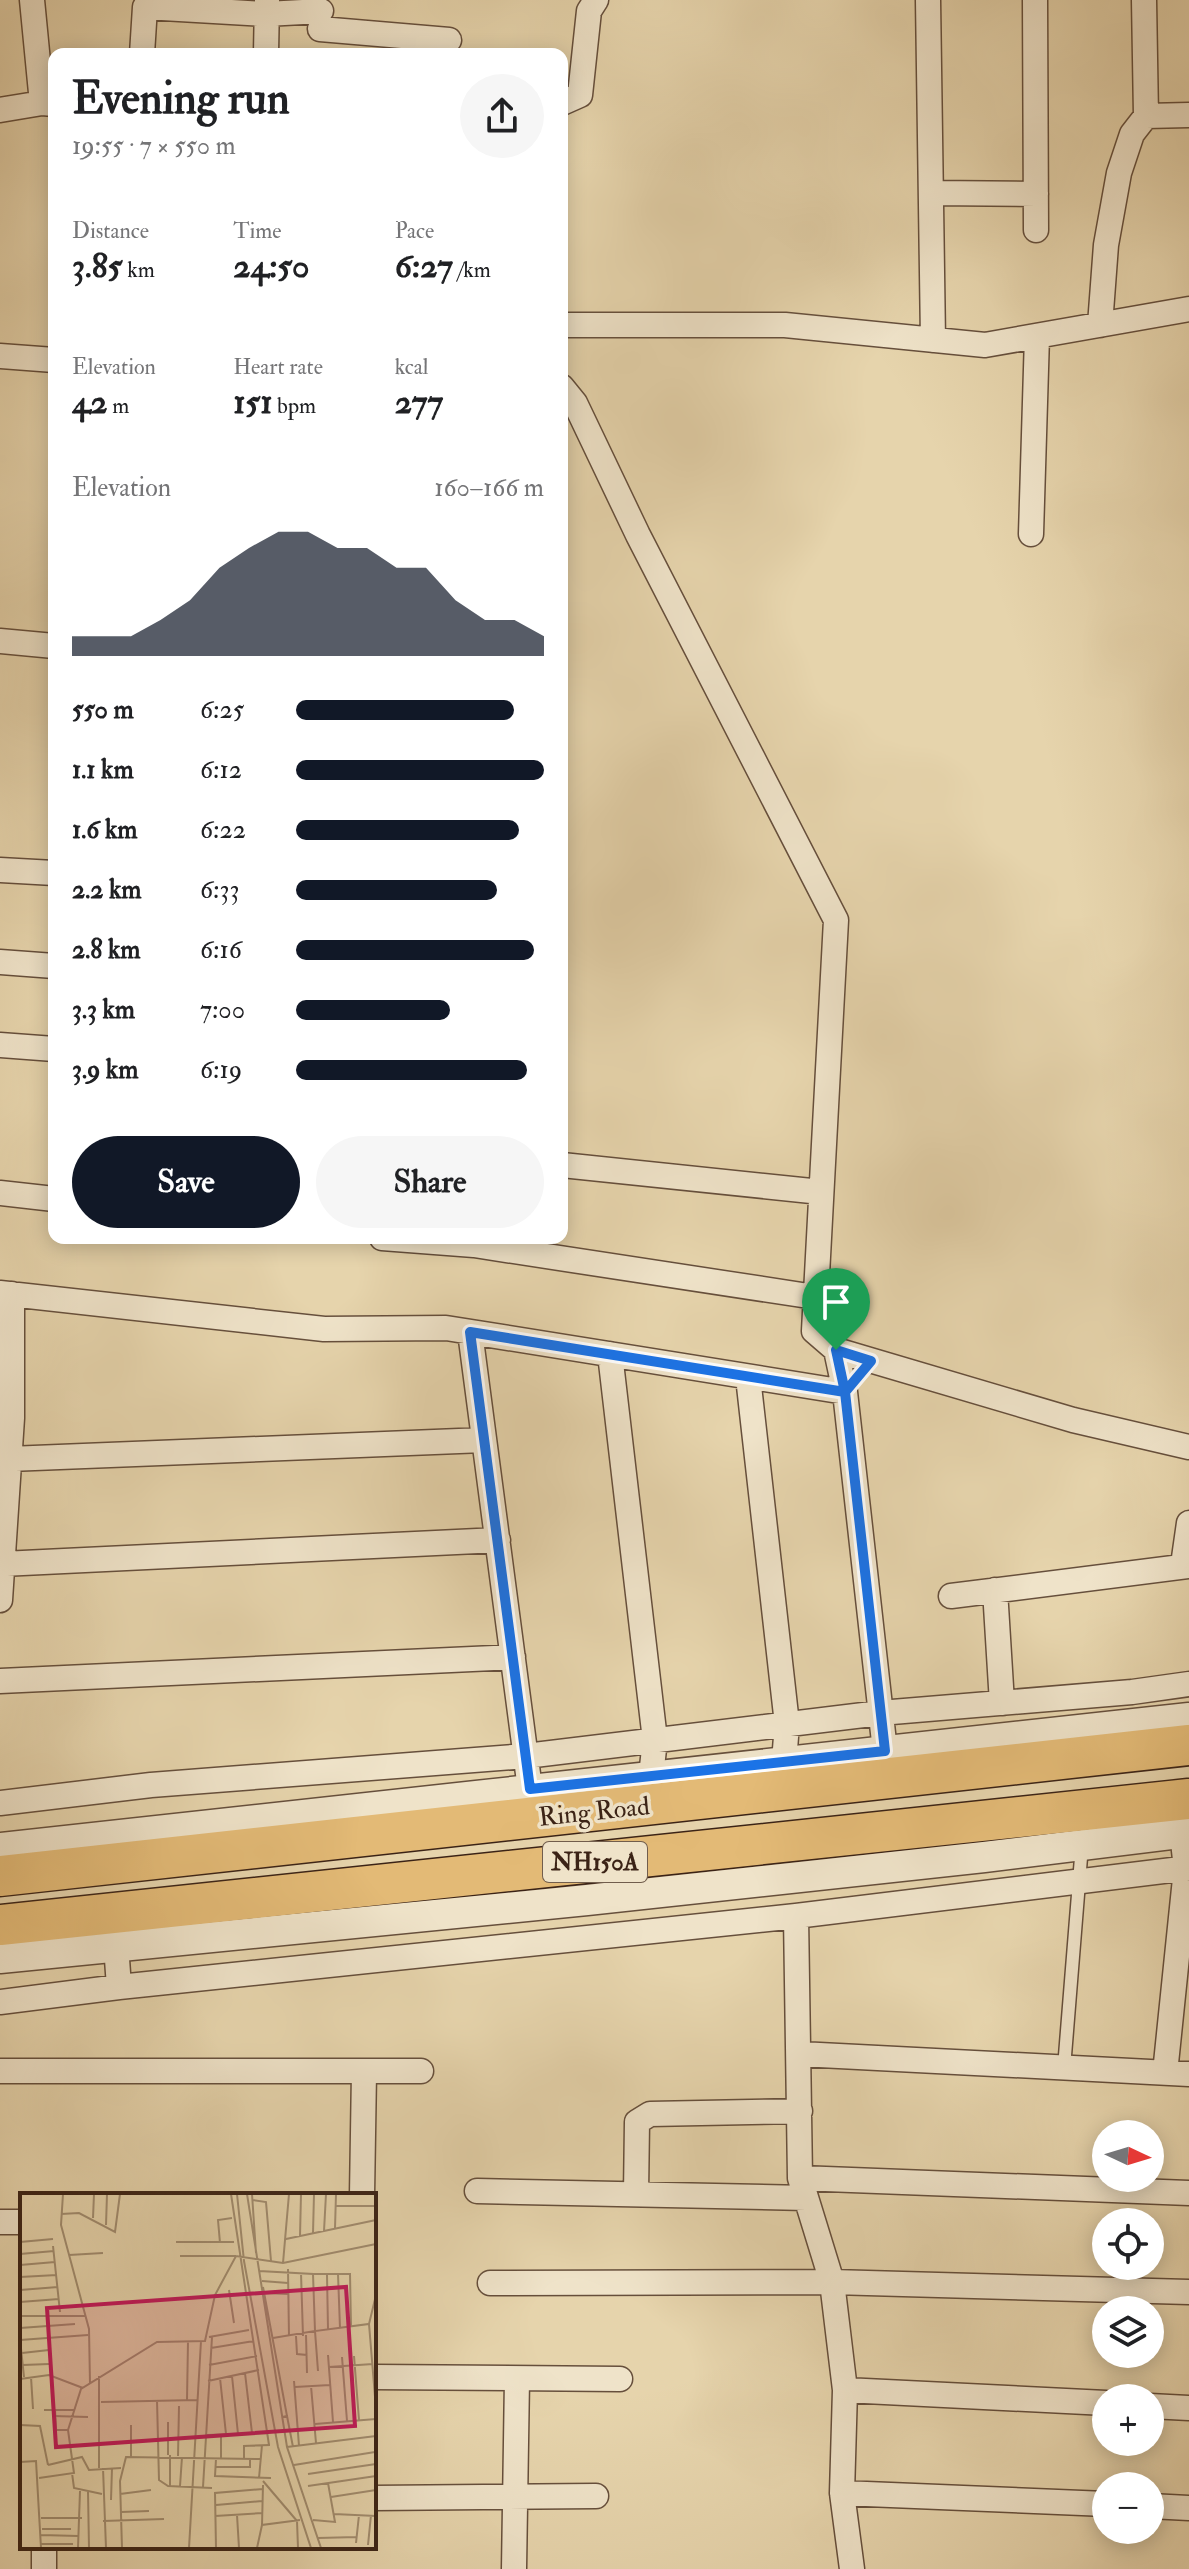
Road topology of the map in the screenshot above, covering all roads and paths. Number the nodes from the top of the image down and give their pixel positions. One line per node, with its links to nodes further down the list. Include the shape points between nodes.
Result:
1 (32, 0): 13 (street)
2 (596, 0): 12 (street, via 589,11 580,95)
3 (928, 0): 17 (street)
4 (1035, 0): 18 (street)
5 (1144, 0): 16 (street)
6 (266, 7): 7 (street); 9 (street, via 145,7); 10 (street)
7 (321, 13): 8 (street); 11 (street)
8 (449, 40)
9 (142, 48)
10 (266, 48)
11 (320, 48)
12 (568, 100)
13 (48, 103): 14 (street)
14 (0, 110)
15 (1189, 115): 16 (street)
16 (1146, 116): 22 (street, via 1132,134 1119,173)
17 (931, 193): 18 (street); 24 (street)
18 (1036, 194): 19 (street)
19 (1036, 230)
20 (1189, 309): 22 (street)
21 (568, 325): 24 (street, via 785,325)
22 (1100, 325): 23 (street)
23 (1037, 336): 24 (street, via 985,345); 28 (street)
24 (933, 340)
25 (0, 356): 26 (street)
26 (48, 360)
27 (568, 403): 38 (street, via 836,920)
28 (1031, 534)
29 (0, 641): 30 (street)
30 (48, 645)
31 (0, 870): 32 (street)
32 (48, 873)
33 (0, 962): 34 (street)
34 (48, 966)
35 (0, 1045): 36 (street)
36 (48, 1049)
37 (568, 1166): 38 (street)
38 (821, 1192): 43 (street)
39 (0, 1193): 40 (street)
40 (48, 1198)
41 (461, 1244): 43 (street)
42 (6, 1294): 44 (street, via 324,1329); 50 (street)
43 (815, 1297): 45 (street, via 814,1331)
44 (470, 1332): 46 (street); 51 (street)
45 (836, 1350): 47 (street); 49 (street)
46 (610, 1354): 48 (street); 68 (street)
47 (871, 1361): 49 (street); 52 (street, via 1073,1420)
48 (748, 1377): 49 (street); 67 (street)
49 (845, 1392): 65 (street)
50 (6, 1418): 53 (street)
51 (484, 1440): 53 (street); 55 (street)
52 (1189, 1447)
53 (9, 1459): 56 (street)
54 (1189, 1523): 57 (street)
55 (498, 1540): 56 (street); 61 (street)
56 (2, 1564): 60 (street)
57 (1186, 1566): 58 (street)
58 (995, 1590): 59 (street); 64 (street)
59 (951, 1596)
60 (0, 1600)
61 (513, 1657): 62 (street); 71 (street)
62 (0, 1681)
63 (1189, 1684): 64 (street)
64 (1002, 1703): 65 (street)
65 (880, 1713): 67 (street); 70 (street)
66 (1189, 1718): 70 (street)
67 (787, 1724): 68 (street); 72 (street)
68 (655, 1740): 71 (street); 73 (street)
69 (1189, 1745): 80 (highway, Ring Road / NH150A)
70 (885, 1751): 72 (street)
71 (526, 1756): 74 (street); 75 (street, via 151,1785)
72 (784, 1762): 73 (street)
73 (651, 1776): 74 (street)
74 (530, 1789): 78 (street)
75 (0, 1803)
76 (1187, 1821): 77 (street); 79 (street); 85 (highway, Ring Road / NH150A)
77 (1082, 1845): 81 (lane); 82 (street)
78 (0, 1848)
79 (1188, 1868): 81 (street); 97 (street)
80 (0, 1876)
81 (1077, 1882): 83 (street); 93 (lane)
82 (531, 1905): 84 (street); 86 (street)
83 (796, 1916): 86 (street); 92 (street)
84 (385, 1920): 87 (street); 89 (street)
85 (0, 1925)
86 (536, 1944): 89 (street)
87 (116, 1945): 88 (street); 90 (street)
88 (0, 1958)
89 (390, 1959): 90 (street)
90 (119, 1987): 91 (street)
91 (0, 2002)
92 (800, 2054): 93 (street); 98 (street)
93 (1064, 2068): 97 (street)
94 (0, 2071): 96 (street)
95 (421, 2071): 96 (street)
96 (364, 2072): 101 (street)
97 (1177, 2073)
98 (800, 2111): 99 (street); 103 (street, via 650,2114 637,2122)
99 (803, 2188): 102 (street); 103 (street); 104 (street)
100 (477, 2191): 103 (street)
101 (362, 2193)
102 (1189, 2193)
103 (636, 2194)
104 (832, 2282): 105 (street); 106 (street); 110 (street)
105 (490, 2283)
106 (1189, 2292)
107 (376, 2377): 108 (street)
108 (517, 2379): 109 (street); 116 (street)
109 (620, 2379)
110 (845, 2390): 111 (street); 114 (street)
111 (1092, 2402)
112 (1164, 2407): 113 (street)
113 (1189, 2408)
114 (842, 2493): 118 (street); 122 (street)
115 (596, 2496): 116 (street)
116 (515, 2497): 117 (street); 121 (street)
117 (376, 2498)
118 (1092, 2503)
119 (1164, 2507): 120 (street)
120 (1189, 2508)
121 (514, 2569)
122 (852, 2569)

